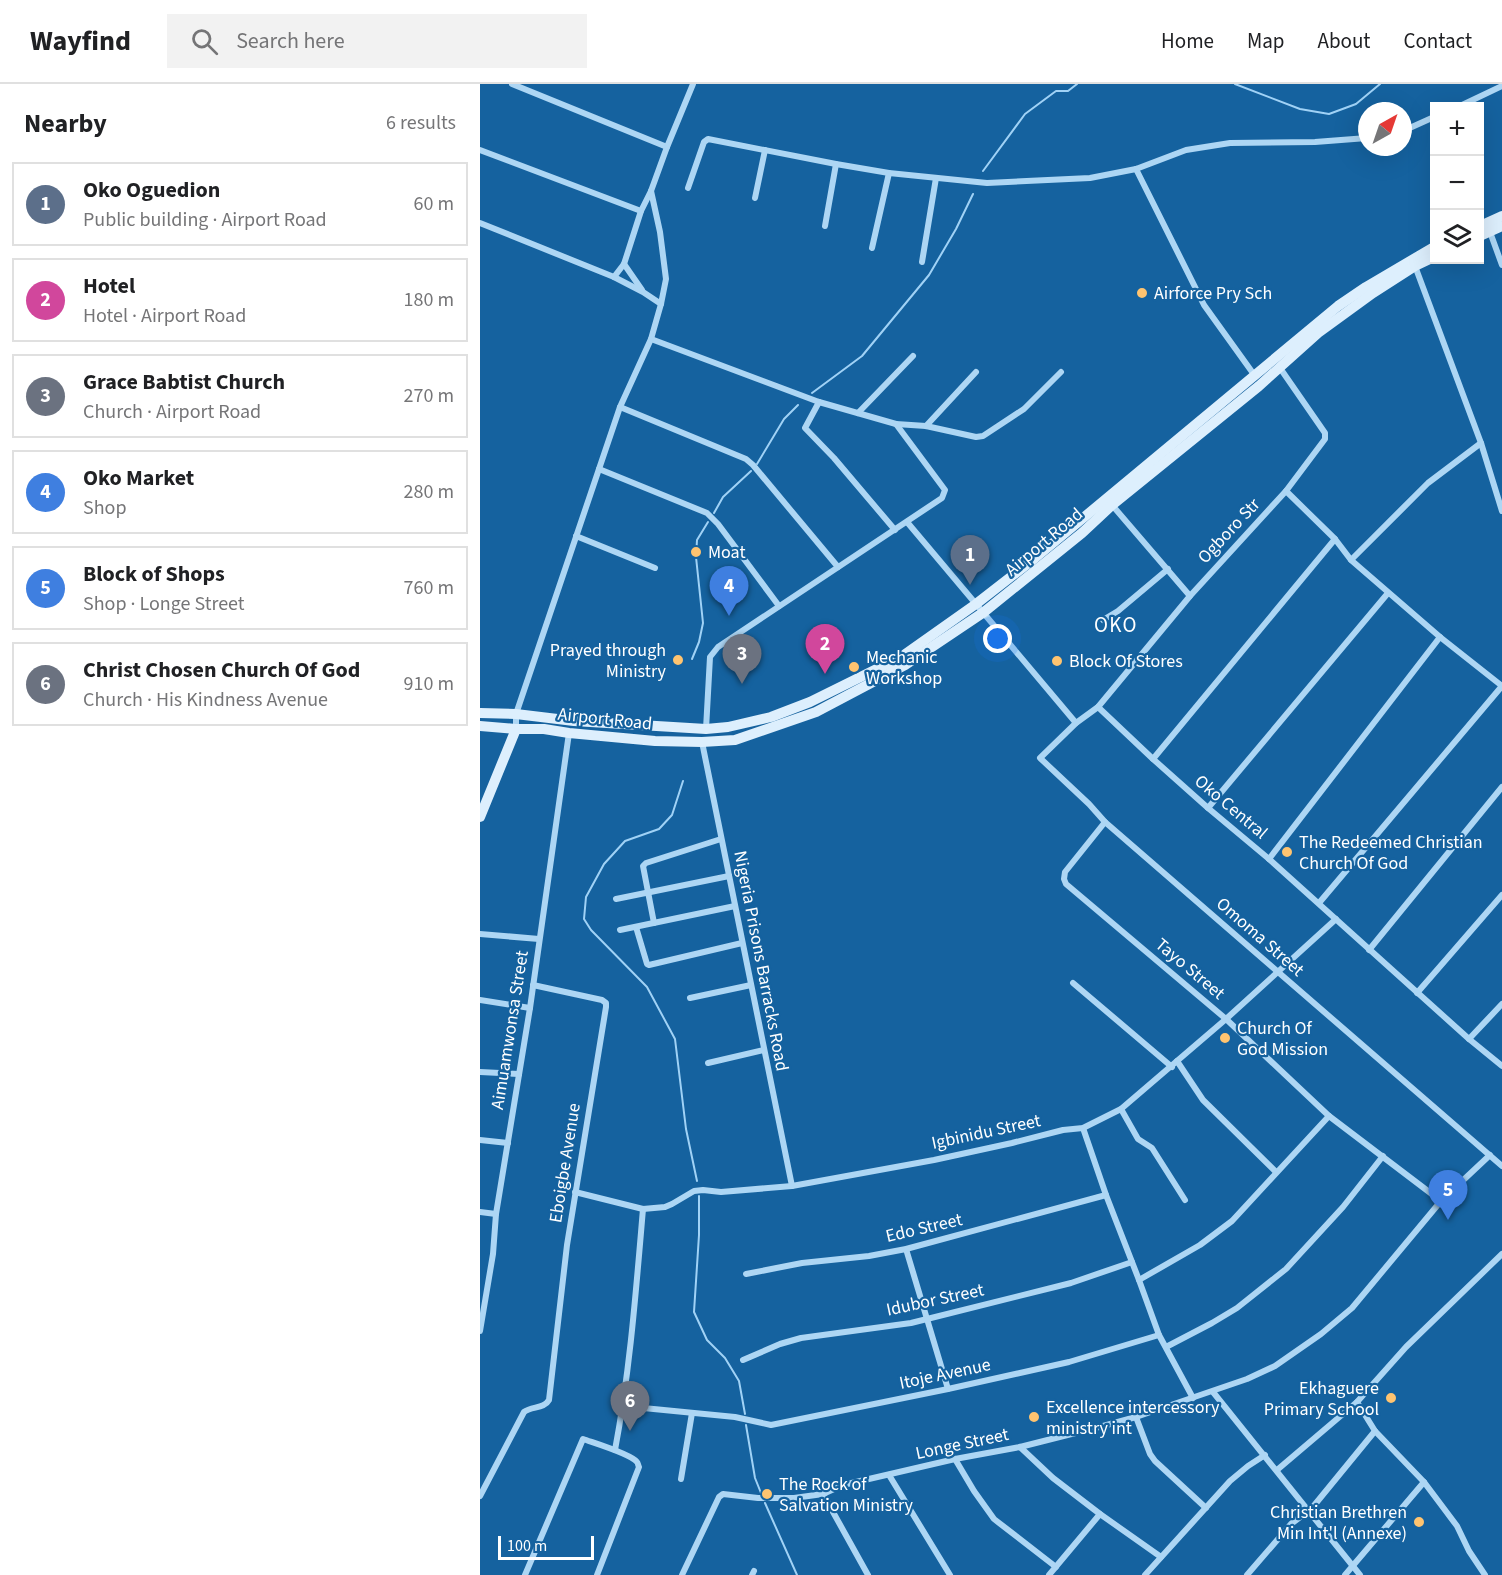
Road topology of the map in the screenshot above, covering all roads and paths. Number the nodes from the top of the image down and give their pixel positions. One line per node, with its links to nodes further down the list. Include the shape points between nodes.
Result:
1 (512, 84): 8 (street)
2 (693, 84): 8 (street)
3 (1502, 86): 4 (street)
4 (1468, 102)
5 (1430, 119): 6 (street)
6 (1412, 127)
7 (1358, 139): 12 (street, via 1230,143 1186,150)
8 (667, 147): 16 (street)
9 (480, 150): 18 (street)
10 (765, 150): 11 (street); 15 (street, via 708,139); 17 (street)
11 (836, 164): 13 (street); 22 (street)
12 (1136, 169): 14 (street, via 1090,178 987,183); 41 (street, via 1204,305)
13 (889, 172): 14 (street); 26 (street)
14 (936, 178): 29 (street)
15 (688, 188)
16 (651, 191): 18 (street); 35 (street, via 666,279)
17 (755, 198)
18 (641, 212): 30 (street)
19 (1502, 216): 21 (main road)
20 (480, 223): 33 (street)
21 (1484, 224)
22 (825, 226)
23 (1502, 226): 24 (main road)
24 (1490, 232): 25 (main road); 31 (street)
25 (1484, 235)
26 (872, 248)
27 (1430, 249): 41 (main road, Airport Road, via 1338,306)
28 (1430, 259): 32 (main road, Airport Road)
29 (922, 262)
30 (624, 264): 33 (street); 34 (street)
31 (1502, 265)
32 (1415, 266): 38 (main road, Airport Road, via 1318,333); 47 (street)
33 (614, 277): 34 (street)
34 (643, 291): 35 (street)
35 (661, 304): 36 (street)
36 (651, 339): 42 (street); 43 (street)
37 (913, 356): 44 (street)
38 (1280, 368): 49 (street, Ogboro Str, via 1325,433); 50 (main road, Airport Road)
39 (976, 372): 46 (street)
40 (1061, 372): 46 (street, via 1024,409 983,436)
41 (1255, 376): 63 (main road, Airport Road)
42 (819, 402): 44 (street); 53 (street, via 805,428)
43 (620, 407): 48 (street); 57 (street, via 746,459)
44 (858, 413): 45 (street)
45 (896, 424): 46 (street); 52 (street, via 945,490 942,498)
46 (926, 426)
47 (1481, 443): 51 (street); 56 (street, via 1428,483)
48 (599, 469): 54 (street); 62 (street, via 707,513)
49 (1286, 491): 55 (street); 61 (street, Ogboro Str)
50 (1112, 505): 59 (street); 63 (main road, Airport Road, via 1075,540)
51 (1502, 511)
52 (907, 522): 53 (street); 63 (street)
53 (895, 530): 57 (street)
54 (576, 536): 58 (street); 69 (street)
55 (1335, 539): 56 (street); 76 (street)
56 (1351, 560): 60 (street)
57 (838, 567): 62 (street)
58 (655, 568)
59 (1168, 569): 61 (street); 64 (street)
60 (1388, 593): 65 (street); 78 (street)
61 (1190, 596): 67 (street, Ogboro Str)
62 (779, 606): 73 (street, via 710,657)
63 (980, 608): 70 (street); 73 (main road, Airport Road, via 901,657 810,702 771,717); 75 (main road, Airport Road, via 905,665 816,712 735,740)
64 (1103, 620)
65 (1440, 637): 66 (street); 82 (street)
66 (1502, 686): 87 (street)
67 (1098, 707): 70 (street); 76 (street, Oko Central)
68 (480, 713): 69 (main road, Airport Road)
69 (516, 714): 72 (street); 73 (main road, Airport Road)
70 (1076, 723): 80 (street, Omoma Street, via 1040,758)
71 (480, 726): 72 (main road, Airport Road)
72 (516, 729): 74 (main road, Airport Road); 79 (main road)
73 (706, 729)
74 (569, 733): 75 (main road, Airport Road); 94 (street, Aimuamwonsa Street)
75 (702, 742): 81 (street, Nigeria Prisons Barracks Road)
76 (1153, 759): 78 (street, Oko Central)
77 (1502, 787): 96 (street)
78 (1208, 808): 82 (street, Oko Central)
79 (480, 817)
80 (1105, 822): 97 (street, Omoma Street); 106 (street, Tayo Street, via 1065,872 1066,884)
81 (721, 839): 83 (street, Nigeria Prisons Barracks Road); 84 (street, via 646,863)
82 (1269, 859): 87 (street, Oko Central)
83 (729, 876): 84 (street); 88 (street, Nigeria Prisons Barracks Road)
84 (648, 893): 86 (street); 90 (street)
85 (1502, 895): 101 (street)
86 (616, 899)
87 (1319, 903): 89 (street, Oko Central)
88 (735, 906): 90 (street); 95 (street, Nigeria Prisons Barracks Road)
89 (1335, 919): 96 (street, Oko Central); 97 (street, Igbinidu Street)
90 (654, 923): 91 (street)
91 (636, 927): 92 (street); 95 (street, via 649,965)
92 (620, 930)
93 (480, 934): 94 (street)
94 (539, 939): 99 (street, Aimuamwonsa Street)
95 (742, 943): 100 (street, Nigeria Prisons Barracks Road)
96 (1369, 950): 101 (street, Oko Central)
97 (1277, 972): 106 (street, Igbinidu Street); 120 (street, Omoma Street)
98 (1074, 984): 112 (street)
99 (533, 985): 105 (street, Aimuamwonsa Street); 125 (street, Eboigbe Avenue, via 606,1003)
100 (751, 985): 102 (street); 108 (street, Nigeria Prisons Barracks Road)
101 (1417, 993): 107 (street, Oko Central)
102 (690, 998)
103 (480, 1000): 105 (street)
104 (1502, 1004): 107 (street)
105 (530, 1008): 114 (street, Aimuamwonsa Street)
106 (1226, 1019): 109 (street, Igbinidu Street); 116 (street, Tayo Street)
107 (1469, 1039): 111 (street, Oko Central)
108 (764, 1050): 110 (street); 124 (street, Nigeria Prisons Barracks Road)
109 (1178, 1061): 112 (street, Igbinidu Street); 123 (street, via 1203,1100)
110 (708, 1063)
111 (1502, 1066)
112 (1172, 1067): 115 (street, Igbinidu Street)
113 (480, 1072): 114 (street)
114 (519, 1074): 119 (street, Aimuamwonsa Street)
115 (1121, 1109): 117 (street, Igbinidu Street); 127 (street, via 1138,1139 1152,1148)
116 (1329, 1116): 121 (street, Tayo Street); 123 (street)
117 (1083, 1128): 124 (street, Igbinidu Street); 126 (street)
118 (480, 1140): 119 (street)
119 (508, 1143): 131 (street, Aimuamwonsa Street)
120 (1490, 1155): 122 (street, Omoma Street); 128 (street, Longe Street)
121 (1383, 1156): 128 (street, Tayo Street); 140 (street, via 1286,1269 1237,1308)
122 (1502, 1166)
123 (1276, 1172): 136 (street, via 1232,1221)
124 (792, 1186): 129 (street, Igbinidu Street, via 694,1191 665,1207)
125 (575, 1192): 129 (street, Igbinidu Street); 159 (street, Eboigbe Avenue, via 549,1400 526,1409)
126 (1106, 1195): 132 (street, Edo Street); 134 (street)
127 (1185, 1200)
128 (1442, 1201): 143 (street, Longe Street, via 1345,1314 1275,1366)
129 (643, 1209): 146 (street)
130 (480, 1212): 131 (street)
131 (496, 1214): 138 (street, Aimuamwonsa Street)
132 (906, 1249): 135 (street, Edo Street); 137 (street)
133 (1502, 1254): 145 (street, via 1406,1347)
134 (1132, 1262): 136 (street); 137 (street, Idubor Street, via 1071,1284)
135 (746, 1274)
136 (1140, 1280): 139 (street)
137 (928, 1319): 141 (street, Idubor Street, via 801,1338); 142 (street)
138 (480, 1331)
139 (1159, 1335): 140 (street); 142 (street, Itoje Avenue, via 1069,1362)
140 (1166, 1347): 144 (street)
141 (743, 1360)
142 (948, 1389): 147 (street, Itoje Avenue, via 771,1425)
143 (1214, 1392): 144 (street, Longe Street); 152 (street)
144 (1192, 1398): 148 (street, Longe Street)
145 (1357, 1402): 149 (street); 154 (street)
146 (623, 1406): 147 (street, Itoje Avenue); 151 (street)
147 (692, 1413): 156 (street)
148 (1136, 1417): 150 (street, Longe Street); 160 (street, via 1155,1461)
149 (1376, 1431): 157 (street); 161 (street)
150 (1020, 1447): 153 (street, Longe Street); 162 (street)
151 (615, 1450): 166 (street, via 583,1439); 167 (street, via 638,1462 639,1467)
152 (1264, 1455): 154 (street); 160 (street, via 1230,1481)
153 (955, 1459): 155 (street, Longe Street); 165 (street, via 994,1519)
154 (1277, 1470): 161 (street)
155 (889, 1475): 158 (street, Longe Street, via 843,1485); 170 (street)
156 (681, 1479)
157 (1424, 1482): 164 (street); 176 (street, via 1457,1526)
158 (823, 1494): 168 (street, Longe Street, via 758,1498 723,1494); 169 (street)
159 (480, 1496)
160 (1206, 1508): 163 (street)
161 (1308, 1509): 164 (street); 173 (street)
162 (1100, 1514): 163 (street); 165 (street)
163 (1161, 1557): 172 (street)
164 (1353, 1566): 174 (street); 175 (street)
165 (1056, 1567): 171 (street)
166 (525, 1575)
167 (597, 1575)
168 (682, 1575)
169 (868, 1575)
170 (950, 1575)
171 (1049, 1575)
172 (1145, 1575)
173 (1247, 1575)
174 (1345, 1575)
175 (1360, 1575)
176 (1485, 1575)

